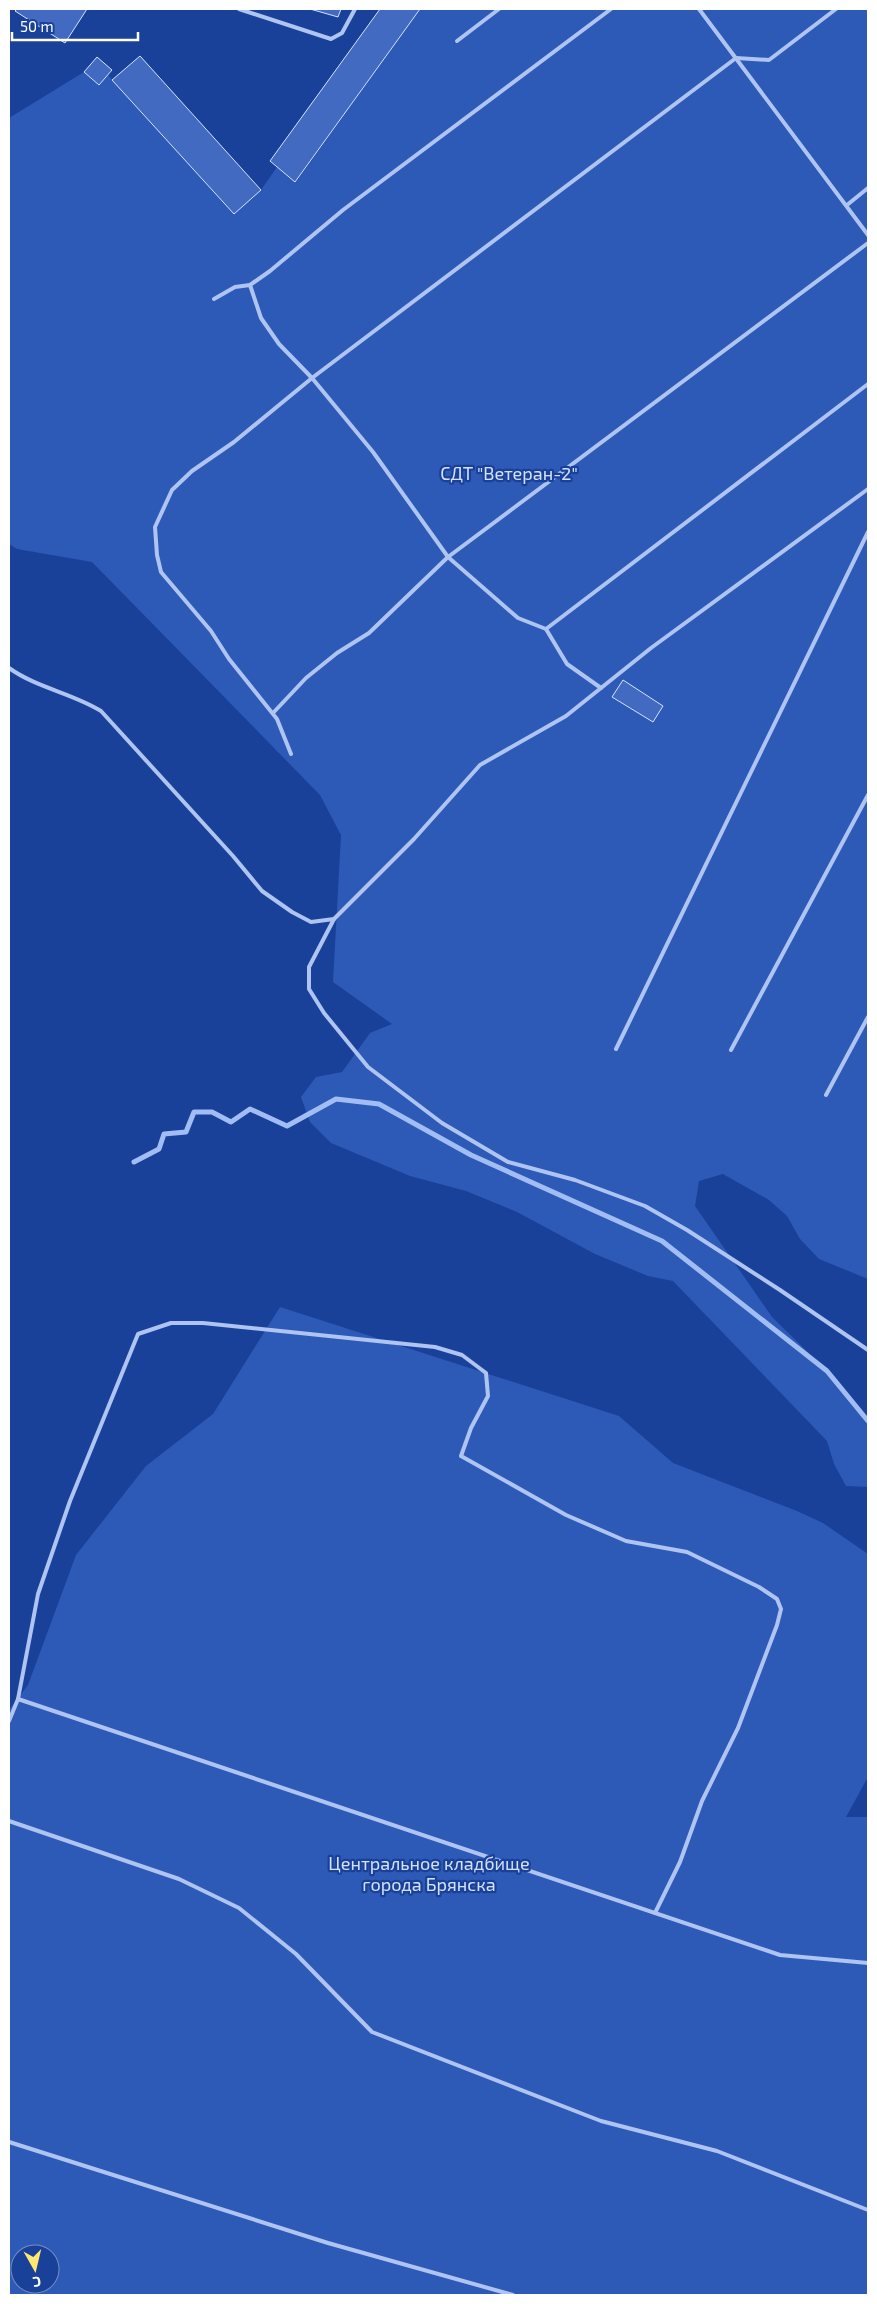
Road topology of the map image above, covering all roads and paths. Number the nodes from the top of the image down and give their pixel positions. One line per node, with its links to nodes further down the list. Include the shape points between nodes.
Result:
1 (239, 9): 2 (lane, via 331,39 342,33)
2 (355, 9)
3 (499, 9): 7 (lane)
4 (611, 9): 13 (lane, via 343,210)
5 (699, 9): 8 (lane)
6 (836, 9): 8 (lane, via 769,60)
7 (457, 41)
8 (736, 58): 10 (lane); 15 (lane)
9 (868, 188): 10 (lane)
10 (847, 205): 11 (lane)
11 (868, 234)
12 (868, 243): 19 (lane)
13 (250, 285): 14 (lane, via 235,287); 15 (lane, via 261,318 279,344)
14 (214, 299)
15 (312, 378): 19 (lane, via 373,452); 23 (lane, via 234,442 192,471 172,490 155,527 161,572)
16 (868, 384): 20 (lane)
17 (868, 489): 22 (lane)
18 (868, 532): 28 (lane)
19 (448, 557): 20 (lane, via 518,618); 23 (lane, via 369,633 336,653 306,678)
20 (546, 630): 22 (lane, via 567,664)
21 (9, 668): 26 (lane, via 56,691 82,699 101,711 262,891 311,922)
22 (601, 688): 26 (lane, via 566,716 480,765)
23 (273, 713): 24 (lane)
24 (291, 754)
25 (868, 795): 29 (lane)
26 (334, 919): 31 (lane, via 309,967 309,989 368,1068 442,1123 508,1162 575,1180 645,1206 703,1240)
27 (868, 1017): 30 (lane)
28 (616, 1048)
29 (731, 1050)
30 (826, 1095)
31 (868, 1350)
32 (18, 1699): 33 (lane); 35 (lane); 35 (lane, via 38,1594 70,1501 138,1334 171,1323 203,1323 435,1347 462,1355 486,1373 488,1396 461,1456 566,1515 626,1541 687,1552 759,1587 777,1599 781,1609 738,1728 702,1800 680,1862)
33 (9, 1721)
34 (9, 1821): 38 (lane, via 179,1879 239,1908 296,1954 372,2032 601,2121 717,2151)
35 (655, 1913): 36 (lane, via 780,1955)
36 (868, 1964)
37 (9, 2142): 39 (lane, via 328,2243)
38 (868, 2210)
39 (513, 2295)

